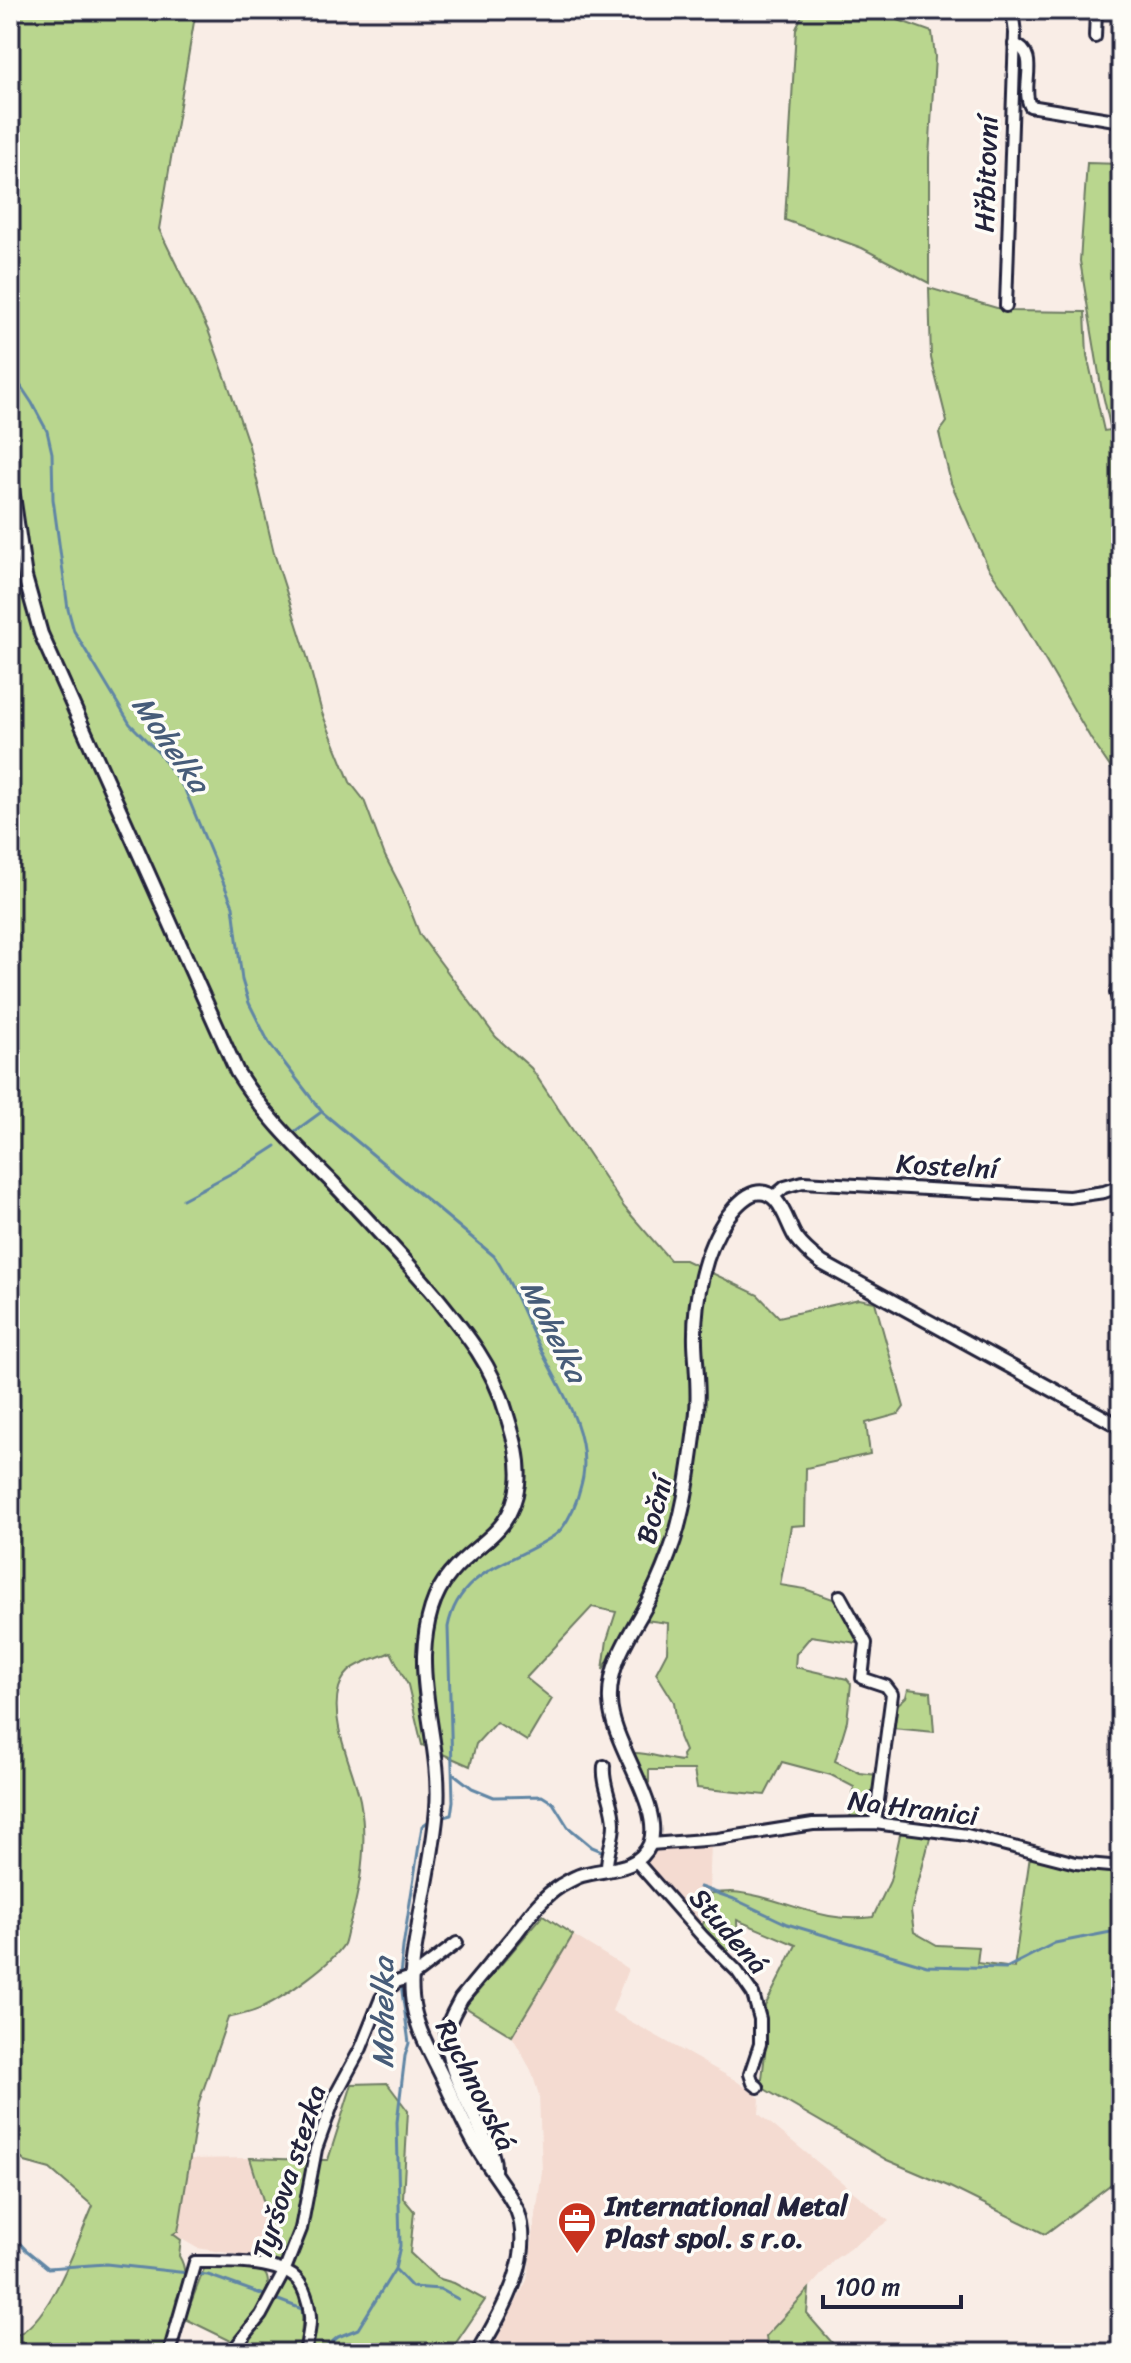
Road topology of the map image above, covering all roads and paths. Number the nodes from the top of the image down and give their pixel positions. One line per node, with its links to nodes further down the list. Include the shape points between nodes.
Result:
1 (1012, 10): 4 (street, Hřbitovní)
2 (1096, 10): 3 (street)
3 (1095, 37)
4 (1014, 44): 5 (street, Hřbitovní, via 1028,58 1030,106); 6 (street, Hřbitovní)
5 (1121, 121)
6 (1006, 306)
7 (10, 475): 21 (street, Rychnovská, via 25,577 41,634 237,1072 266,1114 388,1240 469,1336 505,1408 518,1466 511,1509 500,1529 443,1583 426,1633 424,1674 437,1809)
8 (1121, 981): 9 (street, via 1116,993)
9 (1121, 1007)
10 (1121, 1186): 11 (street, Kostelní, via 1069,1197 803,1182)
11 (773, 1197): 12 (street, via 802,1246 822,1263); 16 (street, Boční, via 759,1193 738,1204 720,1228 708,1258 695,1340 699,1402 674,1540 652,1595 619,1654 610,1686 616,1734 651,1810)
12 (1121, 1427)
13 (840, 1596): 15 (street, via 866,1643 862,1678 886,1686 892,1694)
14 (604, 1766): 19 (street, via 614,1820)
15 (875, 1823): 16 (street, Na Hranici, via 836,1822); 18 (street, Na Hranici, via 967,1835 1076,1863)
16 (650, 1844): 17 (street)
17 (636, 1861): 19 (street); 22 (street, Studená, via 753,1994 760,2044 750,2074)
18 (1121, 1867)
19 (607, 1870): 23 (street, via 580,1876 537,1905 451,2016 446,2045 492,2154)
20 (457, 1943): 21 (street, Tyršova stezka)
21 (405, 1979): 23 (street, Rychnovská, via 418,2025 476,2146); 24 (street, Tyršova stezka, via 381,1998 336,2094 316,2149 301,2229)
22 (758, 2087)
23 (494, 2172): 28 (street, Rychnovská, via 519,2214 522,2246 504,2305)
24 (284, 2272): 25 (street, via 235,2261 195,2262); 26 (street, Tyršova stezka, via 261,2315); 27 (street, via 300,2283 308,2304)
25 (169, 2353)
26 (231, 2353)
27 (305, 2353)
28 (478, 2353)

